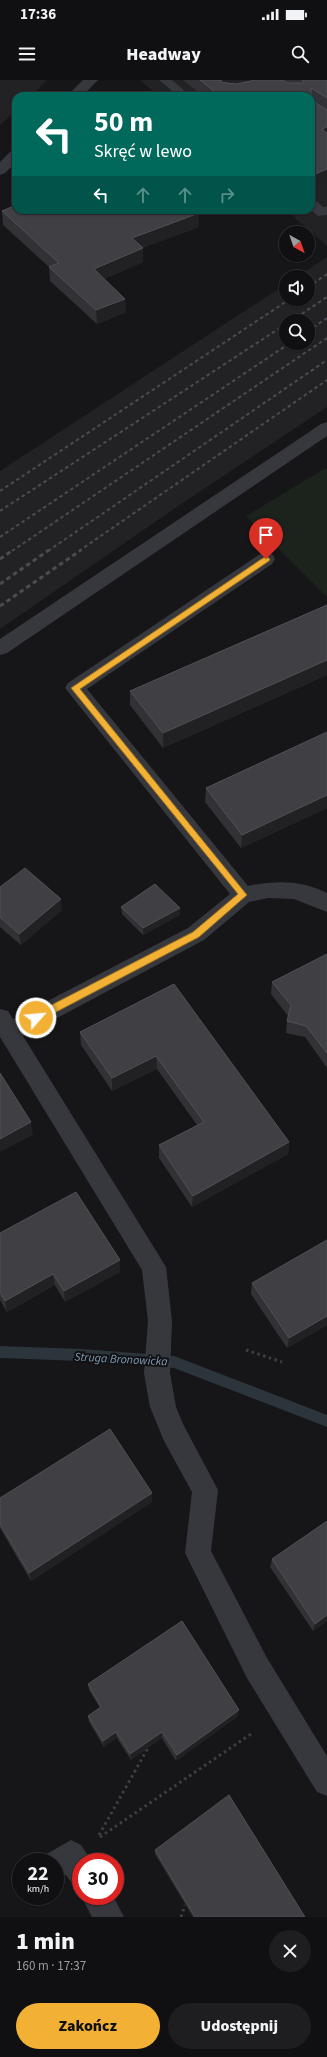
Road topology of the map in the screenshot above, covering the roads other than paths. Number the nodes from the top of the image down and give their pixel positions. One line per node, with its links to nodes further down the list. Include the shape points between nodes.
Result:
1 (91, 80): 3 (street)
2 (165, 80): 4 (lane)
3 (78, 92)
4 (180, 92)
5 (12, 158): 6 (street)
6 (0, 170)
7 (315, 207): 8 (lane, via 322,213)
8 (327, 210)
9 (327, 428): 11 (street)
10 (266, 559): 12 (street, via 75,688)
11 (0, 648)
12 (243, 895): 13 (street, via 268,890 294,891); 14 (street, via 196,934)
13 (327, 903)
14 (4, 1025): 15 (street, via 154,1267 160,1321 157,1373 163,1407 173,1432 205,1490 198,1553 257,1668)
15 (327, 1782)
16 (72, 1857): 17 (street)
17 (64, 1859)
18 (101, 1905): 19 (street)
19 (108, 1917)

